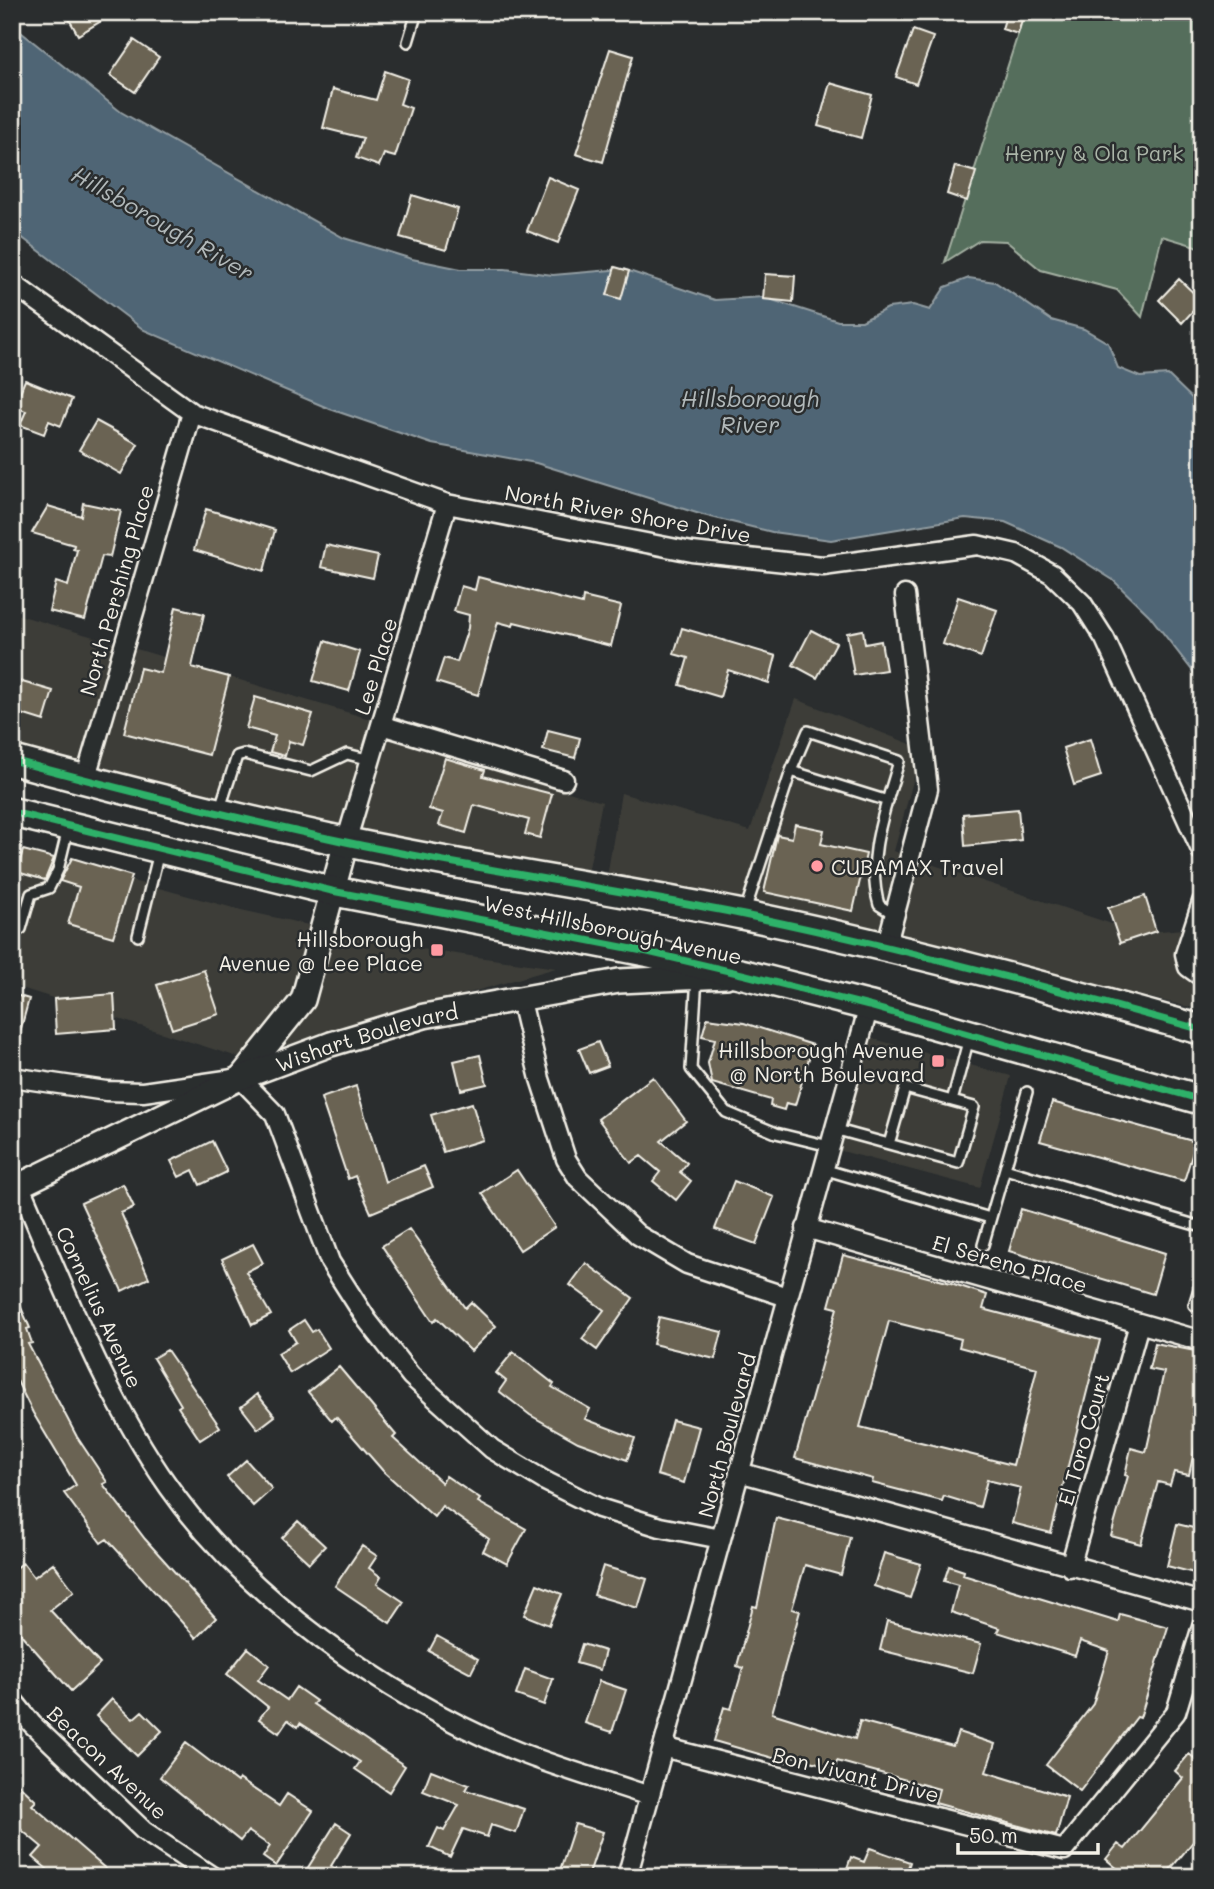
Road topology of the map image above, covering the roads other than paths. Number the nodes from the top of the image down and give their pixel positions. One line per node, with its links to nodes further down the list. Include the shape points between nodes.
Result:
1 (416, 12): 2 (lane)
2 (408, 42)
3 (12, 283): 4 (street, North River Shore Drive)
4 (192, 413): 5 (street, North River Shore Drive); 11 (street, North Pershing Place)
5 (447, 504): 7 (street, Lee Place); 19 (street, North River Shore Drive, via 692,552 823,566 977,545 1016,554 1052,574 1082,603 1105,639)
6 (905, 595): 23 (street, via 928,789)
7 (381, 724): 9 (street, Lee Place); 12 (street)
8 (12, 760): 11 (main road, West Hillsborough Avenue)
9 (371, 760): 15 (lane, via 347,754 312,771 244,754 237,757); 17 (street, Lee Place)
10 (791, 771): 13 (lane); 13 (lane, via 808,732 900,761); 22 (lane)
11 (85, 780): 15 (main road, West Hillsborough Avenue)
12 (564, 780)
13 (888, 801): 23 (lane, via 873,858 873,882 879,905)
14 (12, 812): 16 (main road, West Hillsborough Avenue)
15 (218, 813): 17 (main road, West Hillsborough Avenue)
16 (69, 827): 18 (main road, West Hillsborough Avenue); 24 (lane, via 50,888 31,894)
17 (346, 842): 20 (street); 22 (main road, West Hillsborough Avenue)
18 (159, 850): 20 (main road, West Hillsborough Avenue); 25 (lane)
19 (1202, 852)
20 (332, 891): 27 (main road, West Hillsborough Avenue); 35 (street, via 303,1000)
21 (1202, 902): 29 (street, via 1185,954 1188,967)
22 (743, 915): 26 (main road, West Hillsborough Avenue)
23 (895, 915): 26 (street)
24 (21, 929)
25 (138, 936)
26 (886, 947): 32 (main road, West Hillsborough Avenue)
27 (746, 975): 28 (street, Wishart Boulevard); 31 (main road, West Hillsborough Avenue)
28 (697, 977): 30 (street, Wishart Boulevard, via 619,981); 39 (lane, via 691,1069 726,1112 776,1133)
29 (1202, 977)
30 (520, 997): 35 (street, Wishart Boulevard, via 424,1016); 49 (street, via 540,1079 566,1159 578,1178 638,1235 687,1264)
31 (869, 1006): 33 (main road, West Hillsborough Avenue); 39 (street, North Boulevard)
32 (1202, 1030)
33 (970, 1034): 37 (main road, West Hillsborough Avenue); 38 (lane)
34 (12, 1077): 35 (street, via 143,1092)
35 (240, 1078): 43 (street, Wishart Boulevard); 54 (street, via 275,1114 330,1262 411,1376 492,1449 545,1481 599,1508)
36 (1027, 1092): 41 (lane)
37 (1202, 1100)
38 (952, 1101): 40 (lane, via 905,1088); 40 (lane, via 974,1107 958,1163)
39 (832, 1137): 40 (lane); 42 (street, North Boulevard)
40 (889, 1144)
41 (1005, 1169): 44 (lane); 45 (lane)
42 (823, 1170): 44 (lane); 46 (street, North Boulevard)
43 (16, 1187): 60 (street, Cornelius Avenue, via 105,1381 169,1487 222,1553 305,1626 402,1696 509,1748)
44 (990, 1219): 47 (lane)
45 (1202, 1227)
46 (806, 1228): 49 (street, North Boulevard); 51 (street, El Sereno Place)
47 (983, 1245)
48 (1202, 1279): 50 (lane)
49 (787, 1297): 53 (street, North Boulevard)
50 (1194, 1305)
51 (1139, 1324): 52 (street, El Sereno Place); 55 (street, El Toro Court)
52 (1202, 1341)
53 (739, 1472): 54 (street, North Boulevard); 55 (street)
54 (721, 1539): 59 (street, North Boulevard)
55 (1070, 1567): 56 (street)
56 (1202, 1602)
57 (1202, 1626): 59 (street, Bon Vivant Drive, via 1176,1712 1064,1850)
58 (12, 1699): 61 (street, Beacon Avenue, via 32,1724 144,1831)
59 (663, 1747): 60 (street, North Boulevard)
60 (649, 1796): 62 (street, North Boulevard)
61 (213, 1877)
62 (627, 1877)

